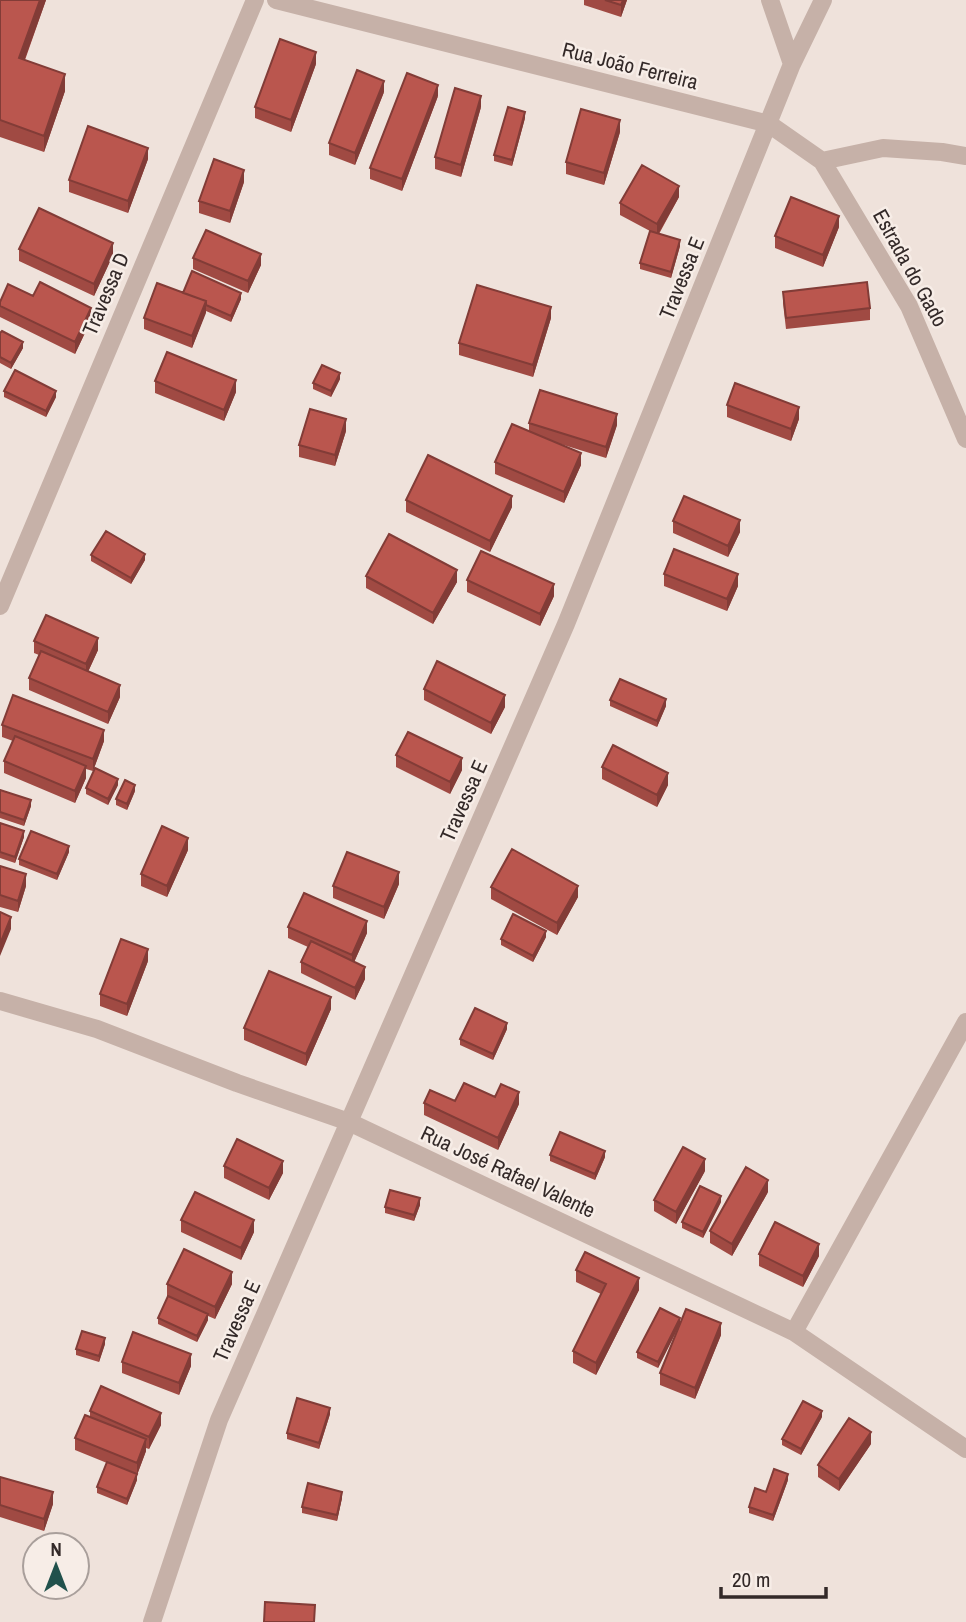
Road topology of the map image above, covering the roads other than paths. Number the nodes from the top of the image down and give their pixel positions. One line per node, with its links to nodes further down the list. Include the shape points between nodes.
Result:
1 (254, 0): 10 (street, Travessa D)
2 (276, 0): 6 (street, Rua João Ferreira)
3 (770, 0): 5 (street)
4 (823, 0): 5 (street, Travessa E)
5 (792, 64): 6 (street, Travessa E)
6 (769, 124): 8 (street, Rua João Ferreira); 13 (street, Travessa E, via 566,624)
7 (966, 156): 8 (street, via 883,148)
8 (822, 161): 9 (street, Estrada do Gado, via 909,306)
9 (966, 439)
10 (0, 606)
11 (0, 1001): 13 (street, Rua José Rafael Valente, via 97,1029)
12 (966, 1022): 14 (street)
13 (349, 1122): 14 (street, Rua José Rafael Valente); 16 (street, Travessa E, via 219,1420)
14 (794, 1332): 15 (street, Rua José Rafael Valente)
15 (966, 1449)
16 (152, 1622)

